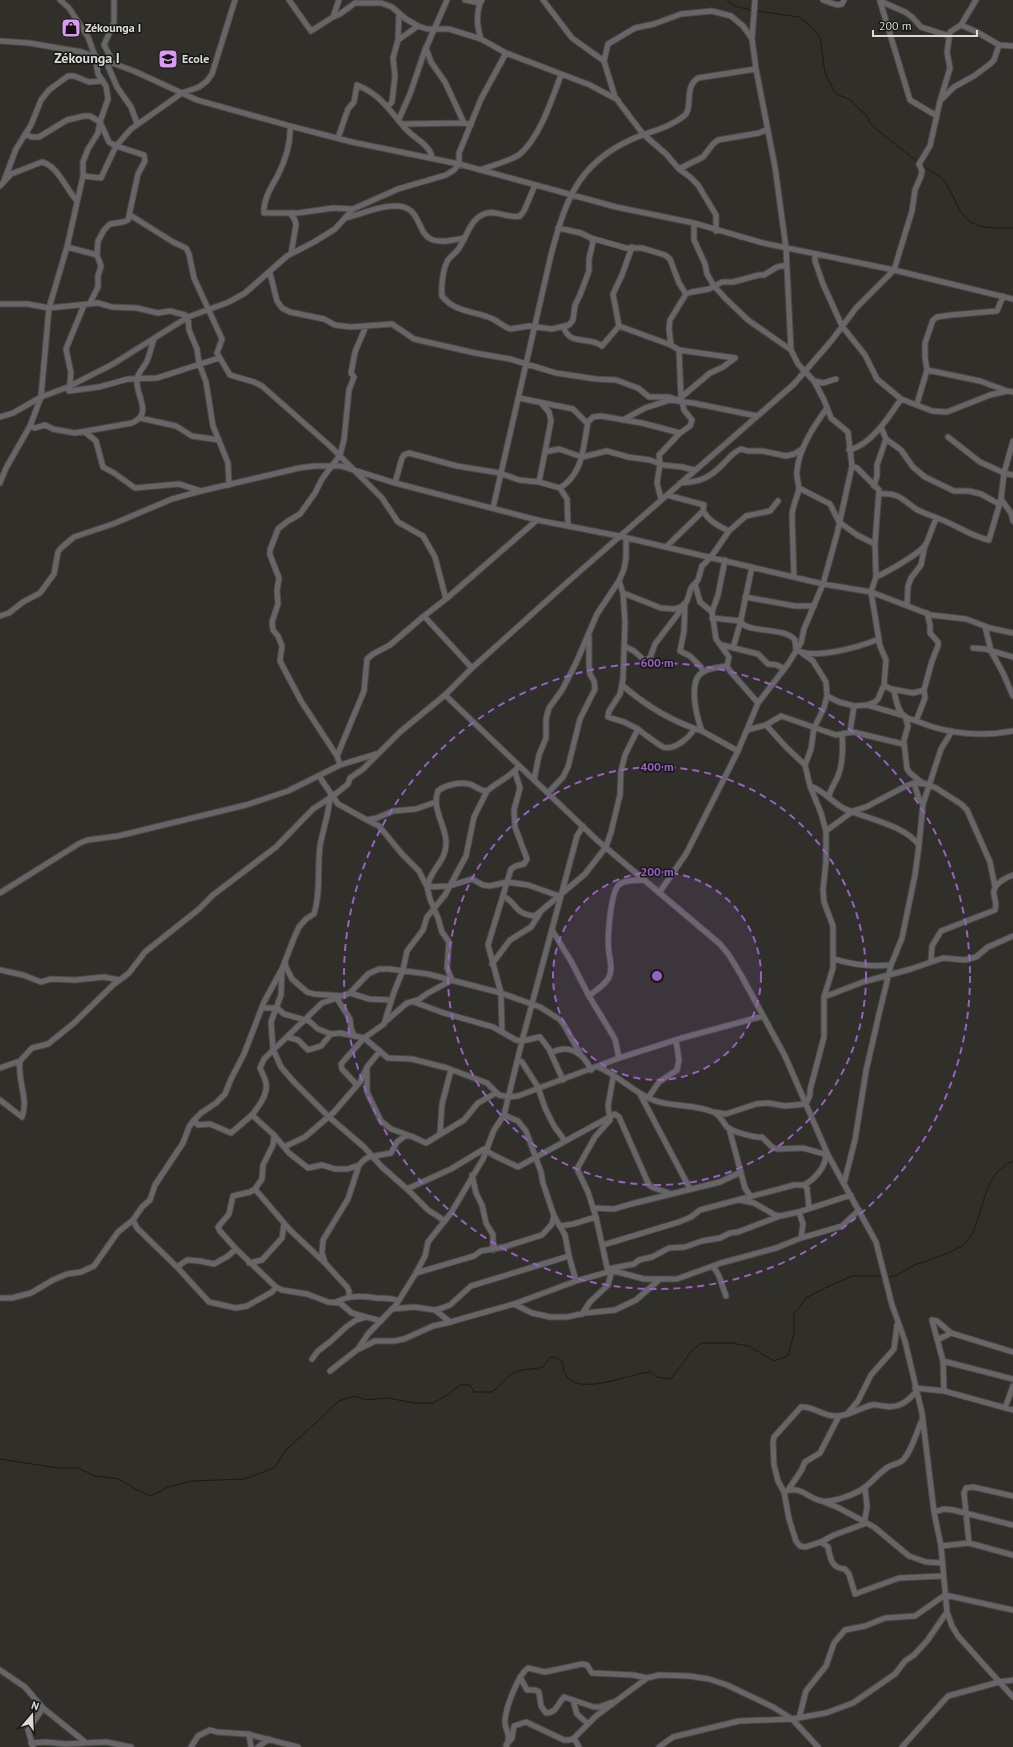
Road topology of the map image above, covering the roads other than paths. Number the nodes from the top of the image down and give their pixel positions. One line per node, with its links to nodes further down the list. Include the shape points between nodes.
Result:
1 (60, 0): 29 (street, via 81,24)
2 (114, 0): 30 (street, via 114,22 104,45 110,56)
3 (235, 0): 37 (street, via 212,74 199,87)
4 (289, 0): 16 (street, via 311,31)
5 (339, 0): 16 (street)
6 (447, 0): 19 (street)
7 (465, 0): 14 (street)
8 (543, 0): 31 (street, via 572,38)
9 (755, 0): 22 (street)
10 (823, 0): 11 (street, via 837,5 842,4)
11 (844, 0)
12 (976, 0): 17 (street)
13 (879, 1): 20 (street, via 906,12 921,27); 41 (street, via 910,100)
14 (481, 2): 21 (street, via 477,21)
15 (399, 13): 16 (street, via 381,3 357,2); 18 (street); 23 (street)
16 (333, 17)
17 (960, 25): 20 (street, via 952,29); 25 (street)
18 (418, 26): 19 (street); 23 (street)
19 (434, 28): 21 (street, via 448,28); 26 (street)
20 (949, 36): 39 (street, via 947,52 950,68)
21 (481, 39): 28 (street)
22 (752, 39): 31 (street, via 743,26 730,16 712,11 687,13 630,30 608,44); 32 (street)
23 (398, 40): 40 (street, via 394,58 392,99)
24 (0, 41): 29 (street, via 29,43)
25 (999, 45): 27 (street); 39 (street, via 990,64 954,87)
26 (426, 46): 42 (street); 44 (street, via 431,62 445,82)
27 (1013, 46)
28 (506, 53): 33 (street); 47 (street, via 481,98)
29 (95, 56): 30 (street); 34 (street, via 98,74)
30 (108, 61): 35 (street); 37 (street)
31 (604, 61): 38 (street)
32 (756, 69): 49 (street); 51 (street, via 698,78 691,85 685,115 665,127)
33 (561, 75): 38 (street, via 590,85); 57 (street, via 548,108 528,145 517,155)
34 (103, 81): 36 (street); 50 (street, via 89,82 74,76 64,77 41,100)
35 (118, 87): 36 (street); 45 (street, via 132,107)
36 (108, 90): 43 (street, via 108,99)
37 (182, 94): 45 (street); 48 (street, via 228,110)
38 (618, 100): 51 (street)
39 (940, 101): 41 (street)
40 (388, 106): 42 (street); 52 (street, via 368,90 357,85 354,102 348,109)
41 (937, 116): 80 (street, via 930,146 919,164 921,176)
42 (399, 119): 46 (street)
43 (100, 122): 50 (street, via 90,116 84,116 67,120 39,136); 53 (street, via 109,142); 58 (street, via 98,133 83,162)
44 (464, 123): 46 (street); 47 (street)
45 (137, 124): 53 (street)
46 (402, 124): 54 (street, via 430,151)
47 (471, 125): 55 (street, via 459,153)
48 (290, 126): 52 (street); 65 (street, via 288,152 269,191 263,211)
49 (768, 129): 56 (street, via 715,142 704,157); 75 (street)
50 (25, 134): 59 (street, via 16,149)
51 (643, 134): 56 (street); 62 (street, via 609,151 587,172)
52 (338, 138): 54 (street)
53 (116, 146): 58 (street, via 101,178); 66 (street, via 144,155 145,158 138,174)
54 (432, 158): 55 (street)
55 (459, 164): 57 (street); 64 (street, via 446,175 398,189)
56 (679, 169): 70 (street, via 698,185 716,215)
57 (480, 170): 60 (street)
58 (82, 176): 63 (street)
59 (4, 181): 61 (street); 63 (street, via 19,170 42,162 55,170)
60 (535, 185): 62 (street); 71 (street, via 520,216 489,212 483,214)
61 (0, 186)
62 (570, 195): 68 (street); 69 (street)
63 (77, 201): 73 (street)
64 (353, 209): 65 (street, via 333,208); 67 (street)
65 (290, 213): 76 (street, via 296,225)
66 (130, 215): 78 (street, via 128,220 112,223 104,230 97,243); 89 (street, via 186,248 190,254 194,278)
67 (345, 218): 71 (street, via 401,206 416,214 424,232 431,239); 76 (street, via 329,234)
68 (694, 224): 70 (street); 82 (street, via 694,240)
69 (558, 228): 72 (street); 94 (street)
70 (716, 231): 75 (street)
71 (464, 238): 94 (street, via 446,265 441,291 446,300 465,311 494,319 510,329)
72 (591, 238): 74 (street, via 626,248); 95 (street, via 593,242 589,271 575,305 573,320)
73 (67, 247): 78 (street); 88 (street)
74 (632, 247): 83 (street, via 657,251 670,259); 92 (street, via 613,294)
75 (786, 248): 77 (street); 79 (street)
76 (291, 254): 81 (street, via 280,261)
77 (815, 254): 80 (street); 93 (street, via 823,284)
78 (97, 255): 87 (street, via 101,266 98,287)
79 (787, 265): 82 (street, via 777,267 764,275 722,282); 99 (street)
80 (894, 270): 84 (street); 93 (street)
81 (270, 273): 89 (street, via 245,293); 91 (street, via 274,294 282,308 324,319 335,326)
82 (714, 286): 83 (street); 99 (street, via 748,320)
83 (686, 294): 97 (street, via 670,320)
84 (1003, 296): 85 (street); 103 (street, via 997,312 951,315 933,320 925,343)
85 (1013, 299)
86 (0, 304): 88 (street, via 28,304)
87 (87, 304): 88 (street); 90 (street, via 98,303 158,313 177,312); 108 (street, via 66,349 71,373)
88 (49, 308): 110 (street)
89 (209, 310): 90 (street); 100 (street, via 222,339 217,354)
90 (188, 318): 96 (street); 101 (street)
91 (366, 326): 102 (street, via 392,324 414,339); 133 (street, via 351,369 354,377 349,390)
92 (619, 326): 95 (street, via 602,346 594,341 571,338); 97 (street)
93 (842, 326): 104 (street); 113 (street, via 865,355 877,379)
94 (535, 327): 95 (street); 102 (street)
95 (564, 328)
96 (154, 339): 105 (street, via 148,358); 108 (street)
97 (671, 345): 98 (street)
98 (679, 350): 112 (street); 112 (street, via 736,358 710,373)
99 (791, 350): 104 (street, via 798,364)
100 (219, 358): 101 (street); 133 (street, via 230,375 259,384)
101 (199, 363): 105 (street, via 157,378); 128 (street, via 206,382 210,415)
102 (527, 365): 111 (street); 112 (street, via 568,375 616,380 638,388 647,397)
103 (927, 370): 109 (street, via 980,381); 115 (street)
104 (806, 371): 107 (street); 117 (street)
105 (137, 378): 108 (street, via 72,392 69,392); 119 (street, via 143,410)
106 (836, 379): 107 (street, via 823,383)
107 (814, 381): 116 (street)
108 (68, 387): 110 (street)
109 (1010, 391): 115 (street, via 990,395 947,412 932,411)
110 (41, 397): 118 (street, via 14,413); 122 (street)
111 (518, 398): 114 (street); 140 (street)
112 (680, 399): 117 (street); 120 (street, via 645,408); 125 (street, via 692,423)
113 (900, 400): 115 (street); 123 (street)
114 (541, 403): 121 (street, via 576,410 581,419); 132 (street, via 549,412 551,421)
115 (917, 404)
116 (827, 408): 130 (street); 131 (street, via 831,418 848,432)
117 (757, 416): 138 (street)
118 (0, 417)
119 (140, 418): 124 (street, via 132,423); 128 (street, via 176,426 192,436)
120 (623, 420): 121 (street, via 601,416 593,417); 125 (street)
121 (588, 422): 134 (street)
122 (30, 426): 124 (street, via 35,428 45,425 71,432); 144 (street)
123 (881, 427): 127 (street); 131 (street, via 863,444)
124 (85, 432): 151 (street, via 96,441 103,467 132,486 139,488 179,484)
125 (680, 433): 135 (street, via 659,455)
126 (948, 437): 141 (street, via 980,462)
127 (886, 439): 148 (street, via 877,465 877,480); 156 (street, via 901,450 913,467 925,477 954,491 969,491)
128 (219, 440): 147 (street, via 228,463)
129 (1013, 441): 141 (street)
130 (802, 449): 145 (street, via 786,456 741,449 734,452 711,475 700,481); 150 (street, via 796,473)
131 (849, 450): 137 (street)
132 (545, 452): 134 (street, via 559,450); 143 (street)
133 (340, 455): 136 (street); 139 (street)
134 (582, 457): 135 (street, via 607,451); 149 (street, via 574,477)
135 (660, 464): 138 (street); 154 (street, via 657,483)
136 (332, 465): 139 (street); 147 (street, via 299,468); 232 (street, via 300,514 278,529 270,555 279,578 278,604 272,622 273,630 282,646 280,661 301,701)
137 (852, 466): 148 (street); 163 (street)
138 (694, 470): 145 (street)
139 (355, 471): 146 (street); 182 (street, via 385,501 398,522 420,534 426,542 435,557)
140 (500, 473): 143 (street, via 519,480); 146 (street, via 457,466 409,453 402,458); 157 (street)
141 (1004, 474): 142 (street); 156 (street)
142 (1013, 475)
143 (539, 482): 149 (street)
144 (0, 483)
145 (680, 483): 153 (street)
146 (395, 484): 157 (street)
147 (229, 485): 151 (street)
148 (874, 486): 152 (street)
149 (560, 488): 164 (street, via 568,499)
150 (799, 488): 163 (street, via 830,504); 174 (street, via 792,508)
151 (201, 491): 188 (street, via 74,537 61,548 54,574 40,593)
152 (880, 494): 160 (street, via 895,494 917,509); 168 (street)
153 (667, 495): 154 (street); 158 (street, via 704,505)
154 (661, 499): 166 (street)
155 (778, 501): 165 (street, via 770,511 746,516)
156 (1000, 501): 159 (street); 160 (street, via 989,540)
157 (493, 508): 161 (street)
158 (703, 511): 165 (street, via 715,524); 170 (street)
159 (1012, 513): 162 (street)
160 (937, 518): 169 (street)
161 (537, 520): 164 (street); 182 (street)
162 (1013, 521)
163 (839, 522): 168 (street); 178 (street)
164 (568, 524): 166 (street)
165 (729, 531): 171 (street)
166 (619, 536): 167 (street); 204 (street)
167 (626, 538): 170 (street); 176 (street, via 624,569)
168 (875, 544): 175 (street)
169 (925, 545): 175 (street, via 893,569); 184 (street, via 921,565 908,586)
170 (666, 547): 171 (street)
171 (711, 557): 172 (street); 177 (street, via 702,566)
172 (725, 560): 173 (street); 187 (street)
173 (752, 566): 174 (street); 181 (street)
174 (794, 577): 178 (street)
175 (876, 577): 179 (street)
176 (618, 581): 180 (street); 193 (street, via 596,614)
177 (695, 584): 183 (street); 187 (street, via 699,600)
178 (823, 584): 179 (street); 185 (street)
179 (872, 592): 184 (street); 194 (street)
180 (623, 593): 183 (street, via 661,608 674,609); 195 (street)
181 (745, 596): 185 (street, via 795,606); 190 (street)
182 (446, 599): 189 (street)
183 (685, 604): 195 (street, via 655,644 650,658 644,660 634,650); 206 (street, via 680,651 690,656)
184 (907, 605): 186 (street)
185 (814, 606): 199 (street)
186 (927, 613): 191 (street, via 966,619); 210 (street, via 930,633 938,642 938,646)
187 (712, 615): 190 (street); 196 (street, via 716,639)
188 (0, 616)
189 (424, 616): 204 (street); 232 (street, via 390,645 367,659 364,691)
190 (741, 620): 197 (street); 199 (street, via 747,627 763,628 793,638)
191 (985, 626): 192 (street); 200 (street)
192 (1013, 633)
193 (589, 634): 238 (street, via 562,690 549,708 546,738 539,755); 243 (street, via 589,666 595,688 580,719 568,767 563,777)
194 (879, 639): 201 (street, via 848,650); 208 (street, via 886,660)
195 (624, 646): 207 (street)
196 (722, 646): 197 (street); 203 (street, via 729,657)
197 (733, 648): 205 (street, via 758,654 768,664)
198 (973, 648): 200 (street)
199 (796, 650): 201 (street); 205 (street)
200 (991, 651): 202 (street); 213 (street)
201 (803, 654): 212 (street, via 820,670 826,682)
202 (1013, 657)
203 (727, 666): 206 (street); 214 (street)
204 (472, 668): 211 (street)
205 (784, 669): 214 (street)
206 (703, 671): 225 (street, via 694,690)
207 (622, 685): 221 (street, via 608,717); 222 (street, via 655,708)
208 (884, 685): 209 (street); 215 (street, via 878,698)
209 (892, 688): 210 (street, via 913,693); 217 (street, via 899,709)
210 (924, 690): 218 (street, via 925,698)
211 (445, 695): 231 (street); 235 (street)
212 (827, 696): 216 (street); 220 (street)
213 (1013, 696)
214 (758, 703): 223 (street)
215 (867, 705): 216 (street); 217 (street)
216 (854, 706): 227 (street)
217 (905, 716): 218 (street); 229 (street, via 908,726)
218 (916, 721): 226 (street, via 932,728)
219 (766, 725): 220 (street, via 781,716); 223 (street); 234 (street)
220 (814, 728): 228 (street); 234 (street, via 811,749)
221 (638, 729): 222 (street, via 666,748 686,740); 253 (street, via 625,755 620,795)
222 (694, 729): 225 (street)
223 (747, 730): 230 (street)
224 (1013, 730): 226 (street, via 981,735)
225 (702, 731): 230 (street)
226 (952, 731): 240 (street, via 941,749)
227 (850, 732): 228 (street); 229 (street, via 901,744)
228 (842, 734): 244 (street, via 839,774)
229 (904, 742): 240 (street, via 907,769 921,782)
230 (738, 751): 261 (street, via 686,854)
231 (377, 753): 233 (street); 245 (street)
232 (337, 756): 233 (street)
233 (340, 765): 237 (street)
234 (805, 765): 241 (street)
235 (519, 766): 236 (street); 238 (street)
236 (515, 772): 242 (street); 256 (street, via 520,788 514,810 514,827 527,859 524,864 511,869)
237 (320, 775): 245 (street); 260 (street, via 288,791 246,805 118,836 88,840)
238 (534, 780): 243 (street)
239 (914, 783): 240 (street); 247 (street, via 918,799); 248 (street)
240 (928, 784): 247 (street); 259 (street, via 967,810 990,862)
241 (810, 786): 244 (street); 251 (street)
242 (487, 791): 246 (street, via 468,784 452,785 438,791); 257 (street, via 474,817 466,856)
243 (548, 793): 250 (street)
244 (828, 796): 248 (street, via 842,807)
245 (332, 797): 249 (street, via 338,804); 268 (street, via 320,847 318,902 314,914 299,927); 277 (street, via 313,809 276,847 213,895 146,952 136,966)
246 (436, 802): 249 (street, via 416,809 393,811); 258 (street, via 446,843 444,856 432,872)
247 (923, 804): 252 (street)
248 (853, 811): 251 (street); 252 (street, via 906,834)
249 (367, 820): 258 (street, via 379,826 414,865)
250 (582, 826): 253 (street); 262 (street)
251 (826, 831): 269 (street, via 823,890 824,902 833,926)
252 (918, 845): 272 (street, via 915,875 902,938)
253 (606, 847): 255 (street); 262 (street, via 585,874)
254 (1013, 875): 259 (street)
255 (644, 880): 261 (street); 281 (street, via 628,881 616,888 611,908 608,952 611,962 610,974 608,981)
256 (507, 882): 257 (street, via 490,886 470,879); 262 (street); 263 (street)
257 (450, 886): 258 (street); 264 (street)
258 (427, 887): 264 (street)
259 (995, 887): 270 (street, via 994,895 997,902 994,910 940,931 932,946)
260 (0, 893)
261 (659, 893): 289 (street, via 720,944 741,975)
262 (561, 894): 265 (street); 266 (street)
263 (503, 896): 265 (street, via 521,913 535,916); 271 (street, via 488,942)
264 (433, 909): 275 (street, via 422,930 408,948); 278 (street, via 449,942 447,968)
265 (540, 913): 271 (street, via 531,927 510,940)
266 (552, 930): 281 (street); 286 (street)
267 (1013, 936): 270 (street, via 988,947 976,957 965,960 943,958)
268 (285, 960): 273 (street); 282 (street, via 288,973 307,992)
269 (834, 960): 272 (street, via 858,965); 283 (street)
270 (931, 961): 276 (street)
271 (492, 964): 280 (street)
272 (891, 965): 276 (street)
273 (282, 968): 287 (street); 288 (street, via 282,986)
274 (0, 970): 277 (street, via 41,982 51,979 102,977)
275 (403, 970): 278 (street); 279 (street, via 389,968 368,974); 284 (street)
276 (889, 975): 283 (street); 340 (street, via 866,1071 855,1140)
277 (119, 980): 305 (street, via 55,1040 32,1048)
278 (452, 980): 280 (street); 285 (street)
279 (350, 993): 282 (street); 284 (street, via 369,999)
280 (501, 993): 286 (street); 292 (street)
281 (590, 996): 303 (street, via 615,1039)
282 (336, 997): 290 (street, via 322,1003); 294 (street, via 350,1019)
283 (824, 997): 320 (street, via 824,1037)
284 (391, 1000): 291 (street)
285 (414, 1002): 291 (street, via 401,1006); 292 (street)
286 (532, 1005): 297 (street); 302 (street, via 559,1019)
287 (262, 1008): 288 (street); 326 (street, via 225,1094)
288 (277, 1008): 290 (street, via 284,1014); 299 (street, via 271,1022)
289 (763, 1016): 298 (street); 320 (street, via 785,1056)
290 (305, 1019): 293 (street, via 318,1029); 295 (street)
291 (384, 1024): 296 (street)
292 (502, 1032): 297 (street)
293 (331, 1034): 294 (street); 295 (street, via 321,1046 308,1050 298,1040)
294 (354, 1036): 296 (street)
295 (287, 1038): 299 (street)
296 (364, 1038): 300 (street); 313 (street, via 340,1066)
297 (522, 1041): 301 (street, via 540,1037 544,1039); 304 (street)
298 (676, 1041): 303 (street); 318 (street, via 679,1060 677,1070 659,1082)
299 (273, 1049): 322 (street, via 261,1064 266,1091); 324 (street, via 281,1067)
300 (380, 1051): 306 (street); 309 (street, via 388,1058 412,1059)
301 (551, 1053): 302 (street, via 562,1048); 312 (street)
302 (581, 1055): 310 (street)
303 (619, 1058): 307 (street)
304 (518, 1060): 314 (street, via 522,1062); 317 (street)
305 (20, 1061): 308 (street); 319 (street, via 19,1073 25,1105 22,1118)
306 (367, 1067): 313 (street); 330 (street, via 367,1092 381,1121 391,1129)
307 (598, 1067): 310 (street); 311 (street)
308 (0, 1068)
309 (451, 1070): 315 (street, via 487,1083); 328 (street, via 442,1104)
310 (591, 1070): 312 (street)
311 (613, 1074): 316 (street); 325 (street, via 608,1106)
312 (563, 1080): 314 (street)
313 (357, 1085): 324 (street)
314 (538, 1087): 317 (street); 331 (street, via 552,1123)
315 (496, 1093): 317 (street); 328 (street, via 478,1103 464,1120 452,1129)
316 (640, 1094): 318 (street); 344 (street)
317 (509, 1097): 323 (street)
318 (648, 1098): 321 (street, via 665,1104 678,1104)
319 (0, 1100)
320 (806, 1104): 321 (street, via 756,1104 726,1114); 334 (street)
321 (713, 1112): 327 (street)
322 (252, 1115): 326 (street, via 231,1133 210,1124 198,1125); 329 (street)
323 (504, 1115): 333 (street, via 494,1130); 336 (street, via 523,1126)
324 (329, 1117): 332 (street, via 299,1141); 335 (street)
325 (610, 1117): 331 (street); 345 (street, via 615,1114 619,1117 649,1185); 349 (street, via 578,1167)
326 (194, 1120): 356 (street, via 183,1143 155,1185 150,1200)
327 (729, 1128): 334 (street, via 755,1138 762,1137 778,1149 802,1148); 338 (street)
328 (440, 1134): 330 (street, via 424,1143)
329 (274, 1135): 332 (street); 342 (street, via 273,1145 263,1165 262,1179)
330 (408, 1135): 335 (street, via 397,1142 391,1153)
331 (565, 1141): 336 (street)
332 (284, 1146): 337 (street, via 308,1168 325,1165 342,1169)
333 (487, 1151): 336 (street, via 518,1167); 339 (street); 343 (street, via 483,1149 451,1169)
334 (827, 1154): 340 (street); 341 (street, via 825,1163 818,1173)
335 (372, 1156): 337 (street); 343 (street)
336 (536, 1157): 353 (street)
337 (358, 1165): 366 (street, via 348,1199 322,1240)
338 (741, 1172): 344 (street, via 720,1182); 347 (street, via 745,1188)
339 (472, 1176): 357 (street); 363 (street, via 492,1235)
340 (844, 1183): 346 (street)
341 (804, 1186): 347 (street, via 794,1185); 350 (street, via 809,1192)
342 (255, 1189): 358 (street); 362 (street, via 233,1196 228,1217 218,1228)
343 (407, 1189): 357 (street, via 428,1210)
344 (690, 1189): 345 (street)
345 (672, 1194): 349 (street, via 614,1209)
346 (851, 1195): 350 (street); 351 (street)
347 (751, 1197): 348 (street)
348 (739, 1200): 354 (street, via 754,1203); 361 (street, via 700,1210 691,1218)
349 (593, 1208): 355 (street)
350 (809, 1208): 352 (street)
351 (859, 1210): 360 (street, via 842,1226); 385 (street, via 876,1242)
352 (799, 1212): 354 (street); 360 (street, via 803,1224)
353 (554, 1216): 359 (street); 363 (street, via 552,1224 542,1235)
354 (780, 1216): 369 (street, via 720,1238 702,1241 685,1248 669,1248 634,1264)
355 (596, 1217): 359 (street); 361 (street)
356 (133, 1220): 367 (street, via 137,1228); 376 (street, via 118,1232 94,1266 53,1280 31,1294)
357 (445, 1221): 370 (street, via 428,1242 425,1256)
358 (284, 1224): 365 (street, via 282,1238 262,1260); 366 (street)
359 (560, 1226): 364 (street, via 565,1235)
360 (801, 1238): 368 (street)
361 (603, 1245): 369 (street)
362 (236, 1249): 365 (street); 367 (street, via 214,1264 187,1260)
363 (493, 1250): 370 (street, via 481,1251 474,1256)
364 (569, 1256): 372 (street); 381 (street, via 471,1286 450,1305)
365 (249, 1263): 373 (street)
366 (325, 1264): 374 (street, via 347,1287)
367 (177, 1266): 373 (street, via 207,1301 215,1304 236,1308 247,1306)
368 (713, 1266): 371 (street, via 677,1279); 375 (street)
369 (608, 1270): 371 (street); 372 (street); 382 (street, via 611,1274 608,1285 590,1302)
370 (416, 1273): 377 (street)
371 (660, 1279): 382 (street, via 628,1305 615,1310)
372 (576, 1281): 379 (street)
373 (276, 1287): 378 (street)
374 (349, 1296): 377 (street, via 389,1298); 378 (street)
375 (726, 1296)
376 (0, 1298)
377 (398, 1301): 380 (street)
378 (333, 1303): 383 (street, via 340,1303 352,1313)
379 (514, 1304): 382 (street, via 532,1313 550,1317); 386 (street)
380 (392, 1309): 381 (street, via 414,1307); 384 (street)
381 (435, 1310): 386 (street)
382 (582, 1314)
383 (367, 1317): 384 (street); 391 (street, via 356,1320 346,1327)
384 (381, 1321): 389 (street)
385 (897, 1321): 396 (street, via 905,1341); 400 (street, via 894,1349 871,1375 858,1401)
386 (452, 1322): 389 (street, via 404,1338 375,1341)
387 (951, 1333): 388 (street); 388 (street, via 932,1320); 390 (street)
388 (937, 1340): 392 (street)
389 (358, 1349): 393 (street)
390 (1013, 1352)
391 (312, 1359)
392 (943, 1361): 394 (street); 397 (street)
393 (330, 1371)
394 (1013, 1379)
395 (1013, 1386): 398 (street)
396 (916, 1390): 397 (street); 400 (street, via 908,1401 900,1405 871,1405); 402 (street)
397 (944, 1391): 398 (street)
398 (1005, 1408): 399 (street)
399 (1013, 1410)
400 (846, 1415): 401 (street)
401 (839, 1416): 404 (street, via 820,1453 804,1464); 404 (street, via 820,1414 809,1407 802,1407 774,1437 774,1465 778,1481)
402 (923, 1419): 403 (street, via 904,1460 888,1467); 407 (street)
403 (865, 1488): 406 (street, via 841,1498); 409 (street, via 868,1507)
404 (786, 1491): 406 (street, via 806,1492); 411 (street, via 789,1519 798,1544 805,1547)
405 (1013, 1496): 408 (street, via 968,1486 964,1490)
406 (822, 1501): 409 (street)
407 (934, 1512): 408 (street, via 948,1509); 413 (street)
408 (967, 1514): 410 (street); 412 (street)
409 (866, 1523): 411 (street); 415 (street, via 878,1529 909,1556 926,1562)
410 (1013, 1525)
411 (821, 1542): 416 (street, via 828,1546 832,1564 845,1569 849,1574 855,1594 899,1578)
412 (969, 1543): 413 (street); 414 (street)
413 (941, 1546): 415 (street)
414 (1013, 1555)
415 (943, 1563): 416 (street)
416 (943, 1576): 417 (street)
417 (945, 1595): 418 (street); 419 (street); 429 (street, via 915,1616 885,1618 869,1625 845,1630 834,1643 826,1666 806,1691)
418 (1013, 1610)
419 (947, 1612): 424 (street, via 958,1636); 429 (street, via 927,1641 914,1655 904,1661 895,1674 865,1695 836,1710)
420 (0, 1670): 428 (street, via 25,1687)
421 (520, 1677): 422 (street, via 528,1668 545,1672 582,1664 587,1665 592,1673); 427 (street, via 526,1690 538,1692 541,1706 546,1713 554,1712 564,1697); 438 (street, via 505,1720 508,1734)
422 (647, 1678): 426 (street); 430 (street, via 659,1675 709,1679 742,1691)
423 (1013, 1680): 424 (street)
424 (999, 1682): 425 (street); 447 (street, via 948,1696)
425 (1013, 1697)
426 (620, 1699): 427 (street, via 599,1707); 431 (street)
427 (573, 1700): 431 (street, via 577,1714)
428 (43, 1708): 435 (street); 436 (street, via 28,1730)
429 (799, 1718): 430 (street)
430 (792, 1719): 445 (street, via 739,1721 673,1737); 446 (street)
431 (588, 1724): 433 (street)
432 (249, 1734): 434 (street); 440 (street, via 208,1731 198,1736); 441 (street)
433 (574, 1738): 438 (street, via 564,1740 526,1722 514,1726 512,1738); 444 (street)
434 (269, 1739): 442 (street); 443 (street)
435 (85, 1742): 436 (street, via 46,1742); 437 (street)
436 (32, 1745)
437 (96, 1745): 439 (street, via 117,1744)
438 (506, 1746)
439 (131, 1747)
440 (191, 1747)
441 (251, 1747)
442 (258, 1747)
443 (298, 1747)
444 (579, 1747)
445 (659, 1747)
446 (818, 1747)
447 (902, 1747)

